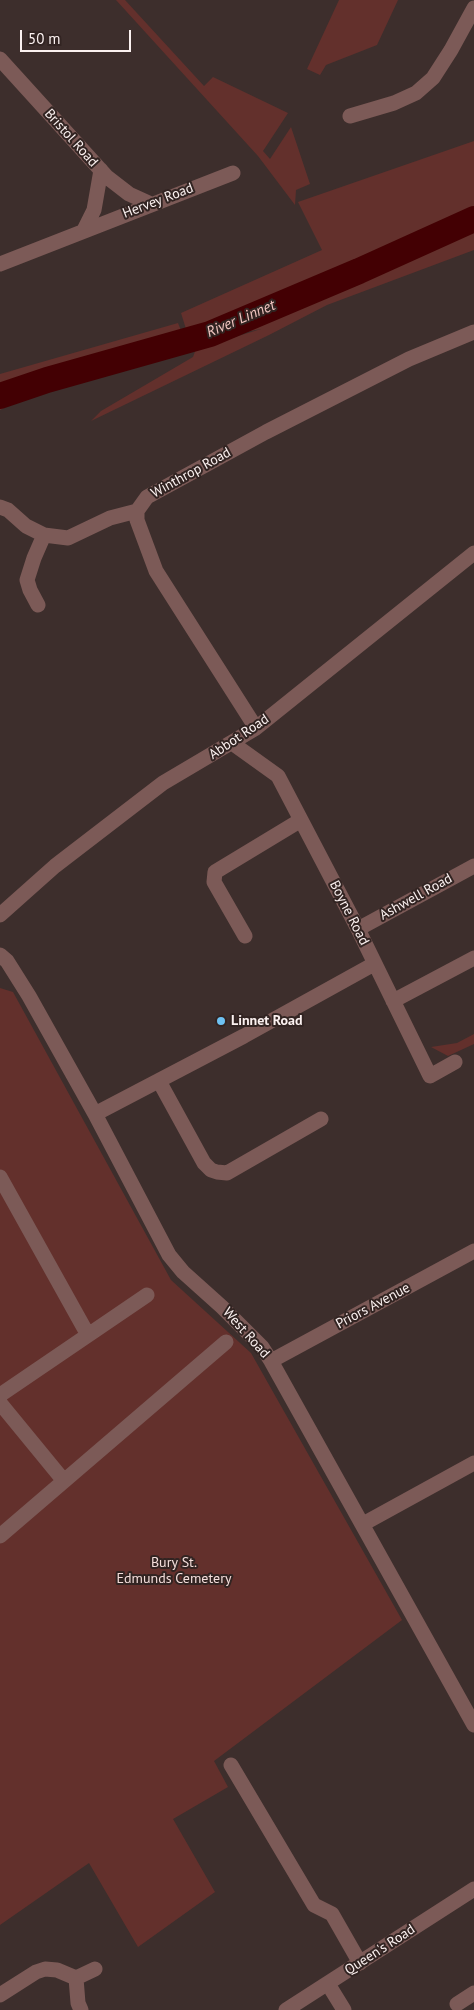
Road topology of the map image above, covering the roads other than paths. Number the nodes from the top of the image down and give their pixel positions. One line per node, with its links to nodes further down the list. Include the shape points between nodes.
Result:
1 (474, 8): 3 (street, via 433,78 416,92 394,103)
2 (0, 59): 4 (street, Bristol Road)
3 (350, 116)
4 (101, 170): 6 (street, Bristol Road, via 129,194); 7 (street, via 94,210)
5 (233, 173): 6 (street, Hervey Road)
6 (152, 204): 7 (street, Hervey Road)
7 (84, 230): 8 (street, Hervey Road)
8 (0, 264)
9 (474, 332): 11 (street, Winthrop Road, via 409,359 266,432 147,497)
10 (0, 507): 12 (street)
11 (137, 511): 12 (street, via 110,518 68,538); 15 (street, via 137,520 156,571)
12 (44, 535): 14 (street, via 27,580)
13 (474, 552): 15 (street, Abbot Road)
14 (38, 605)
15 (256, 728): 16 (street, Abbot Road)
16 (232, 743): 17 (street, Boyne Road, via 278,776); 19 (street, Abbot Road, via 163,784 55,866)
17 (301, 820): 20 (street, Boyne Road); 21 (street, via 215,872 214,882)
18 (474, 866): 20 (street, Ashwell Road)
19 (0, 914)
20 (358, 929): 24 (street, Boyne Road)
21 (244, 936)
22 (0, 955): 28 (street, West Road, via 29,996)
23 (474, 958): 25 (street)
24 (374, 964): 25 (street, Boyne Road); 27 (street)
25 (393, 1001): 26 (street, Boyne Road, via 430,1076)
26 (455, 1062)
27 (159, 1081): 28 (street); 29 (street, via 204,1163 217,1172 227,1173)
28 (95, 1114): 35 (street, West Road, via 169,1255 262,1347)
29 (321, 1119)
30 (0, 1177): 33 (street)
31 (474, 1251): 35 (street, Priors Avenue)
32 (147, 1295): 33 (street)
33 (88, 1335): 36 (street)
34 (226, 1342): 39 (street)
35 (271, 1361): 40 (street, West Road)
36 (0, 1395)
37 (0, 1403): 39 (street)
38 (474, 1463): 40 (street)
39 (64, 1481): 41 (street)
40 (362, 1524): 42 (street, West Road)
41 (0, 1536)
42 (474, 1725)
43 (231, 1765): 45 (street, via 314,1905 332,1914)
44 (474, 1889): 45 (street, Queen's Road)
45 (360, 1963): 48 (street, Queen's Road)
46 (96, 1969): 47 (street)
47 (76, 1978): 50 (street, via 45,1969); 52 (street)
48 (328, 1984): 53 (street, Queen's Road); 54 (street)
49 (474, 1993): 51 (street)
50 (0, 1995)
51 (457, 2004)
52 (81, 2010)
53 (286, 2010)
54 (344, 2010)

